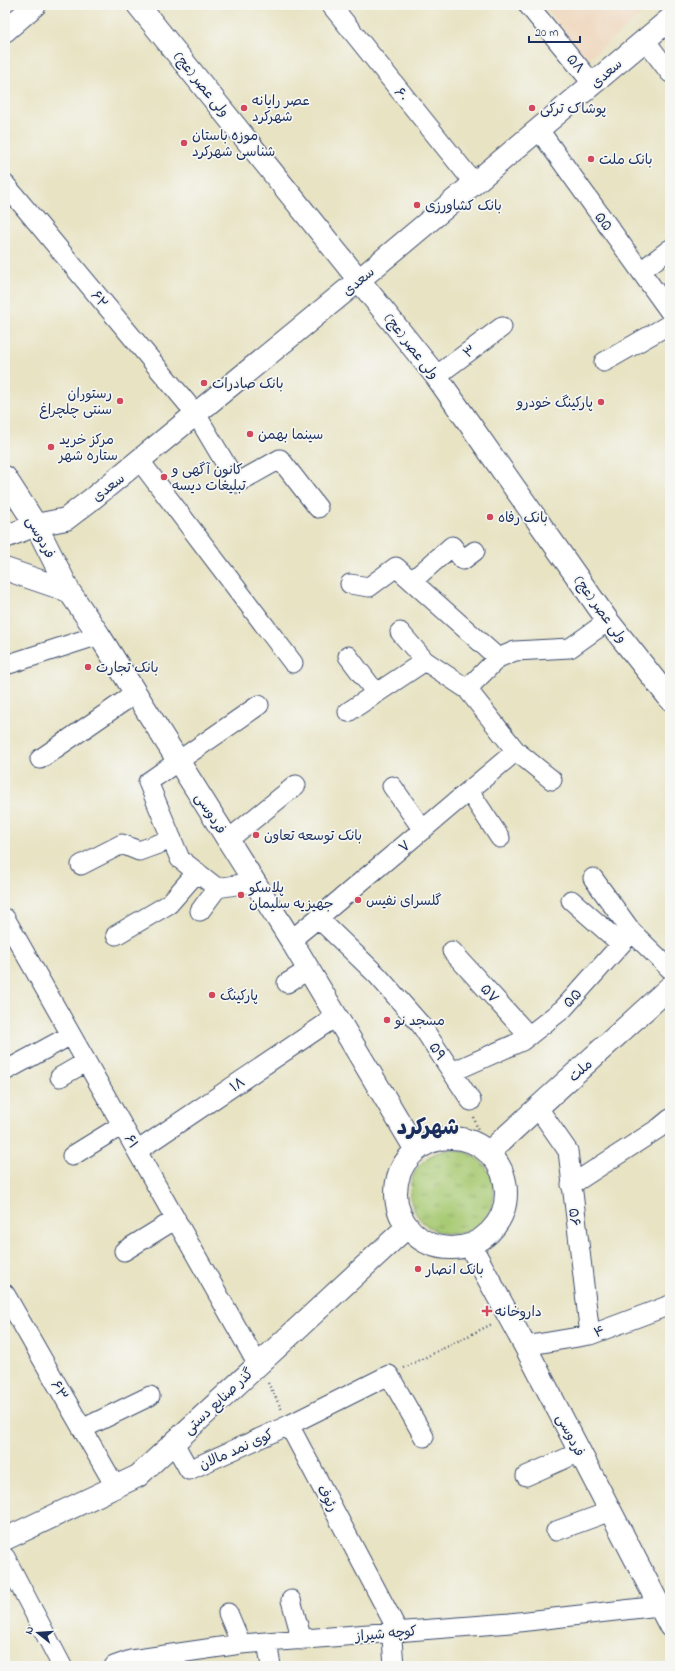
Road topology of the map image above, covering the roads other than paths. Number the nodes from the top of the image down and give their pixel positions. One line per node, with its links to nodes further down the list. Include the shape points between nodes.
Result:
1 (35, 5): 6 (main road)
2 (138, 5): 15 (main road, ولی عصر (عج))
3 (331, 5): 11 (street, ۶۰)
4 (528, 5): 9 (street, ۵۸)
5 (670, 19): 7 (main road, سعدی)
6 (5, 31)
7 (645, 40): 8 (street); 9 (main road, سعدی)
8 (670, 73)
9 (593, 84): 10 (main road, سعدی)
10 (539, 130): 11 (main road, سعدی); 14 (street, ۵۵)
11 (474, 183): 15 (main road, سعدی)
12 (5, 184): 21 (street, ۶۲)
13 (670, 249): 14 (street)
14 (641, 271): 16 (street, ۵۵)
15 (359, 280): 20 (main road, ولی عصر (عج)); 21 (main road, سعدی)
16 (670, 312)
17 (670, 324): 19 (street)
18 (502, 327): 20 (street, ۳)
19 (604, 362)
20 (436, 376): 32 (main road, ولی عصر (عج))
21 (196, 414): 22 (main road, سعدی); 24 (street, ۶۲, via 238,483 280,459)
22 (140, 462): 25 (main road, سعدی, via 66,519); 38 (street)
23 (5, 477): 25 (main road, فردوسی)
24 (318, 508)
25 (36, 525): 26 (main road, سعدی); 31 (main road, فردوسی)
26 (5, 537)
27 (475, 551): 29 (street, via 463,560 452,546)
28 (5, 569): 31 (main road)
29 (412, 581): 30 (street, via 396,567 369,587); 36 (street)
30 (350, 584)
31 (69, 591): 34 (main road, فردوسی)
32 (608, 621): 36 (street, via 570,648 515,651); 43 (main road, ولی عصر (عج))
33 (400, 632): 37 (street)
34 (99, 635): 39 (street); 41 (main road, فردوسی)
35 (348, 656): 42 (street)
36 (498, 658): 40 (street)
37 (425, 661): 40 (street); 42 (street)
38 (293, 663)
39 (9, 664)
40 (467, 689): 46 (street)
41 (136, 693): 47 (street); 48 (main road, فردوسی)
42 (376, 693): 45 (street)
43 (670, 699)
44 (259, 705): 48 (street)
45 (348, 712)
46 (516, 751): 49 (street); 52 (street, ۷)
47 (40, 759)
48 (179, 762): 55 (street, via 148,782); 56 (main road, فردوسی)
49 (552, 780)
50 (296, 784): 56 (street)
51 (392, 786): 53 (street)
52 (469, 791): 53 (street, ۷); 54 (street)
53 (423, 830): 65 (street, ۷)
54 (500, 838)
55 (172, 839): 57 (street, via 140,852 122,844); 58 (street, via 180,859)
56 (228, 840): 60 (main road, فردوسی)
57 (81, 865)
58 (197, 872): 61 (street); 66 (street, via 170,904)
59 (593, 878): 67 (street)
60 (254, 882): 61 (street); 68 (main road, فردوسی)
61 (217, 888): 63 (street)
62 (571, 900): 67 (street)
63 (200, 911)
64 (5, 918): 75 (street, ۶۱)
65 (318, 918): 68 (street, ۷); 79 (street, ۵۹, via 383,982 421,1025)
66 (116, 935)
67 (627, 938): 70 (street); 76 (street, ۵۵, via 563,1008)
68 (290, 940): 71 (main road, فردوسی)
69 (452, 951): 76 (street, ۵۷)
70 (670, 969)
71 (308, 970): 72 (street); 74 (main road, فردوسی)
72 (287, 983)
73 (670, 987): 82 (main road, ملت)
74 (336, 1016): 86 (main road, فردوسی); 87 (street, ۱۸)
75 (71, 1036): 77 (street, ۶۱); 78 (street)
76 (528, 1036): 79 (street, ۵۵)
77 (86, 1062): 80 (street); 84 (street, ۶۱)
78 (5, 1071)
79 (452, 1072): 81 (street, ۵۹)
80 (60, 1077)
81 (471, 1101)
82 (538, 1108): 85 (main road, ملت); 89 (street, ۵۶, via 568,1151)
83 (670, 1119): 89 (street)
84 (122, 1125): 87 (street, ۶۱); 88 (street)
85 (485, 1149): 86 (main road, via 461,1138 445,1138 430,1141); 92 (main road, via 501,1167 506,1185 506,1204 499,1222 486,1236)
86 (416, 1150): 91 (main road, via 405,1162 397,1184 399,1212)
87 (137, 1151): 90 (street, ۶۱)
88 (72, 1156)
89 (571, 1185): 96 (street, ۵۶)
90 (176, 1219): 93 (street); 98 (street, ۶۱)
91 (407, 1227): 92 (main road, via 417,1237 442,1248); 98 (main road, گذر صنایع دستی)
92 (470, 1245): 97 (main road, فردوسی)
93 (124, 1251)
94 (5, 1294): 101 (street, ۶۳)
95 (670, 1305): 96 (street, ۴)
96 (590, 1335): 97 (street, ۴)
97 (525, 1346): 104 (main road, فردوسی)
98 (258, 1365): 103 (main road, گذر صنایع دستی)
99 (150, 1396): 101 (street)
100 (289, 1425): 102 (street, via 389,1375); 103 (street, کوی نمد مالان, via 189,1470); 115 (street, رئوف)
101 (82, 1429): 106 (street, ۶۳)
102 (424, 1437)
103 (174, 1443): 106 (main road, گذر صنایع دستی, via 138,1476)
104 (580, 1452): 105 (street); 107 (main road, فردوسی)
105 (526, 1476)
106 (115, 1486): 109 (main road, گذر صنایع دستی)
107 (611, 1511): 108 (street); 112 (main road, فردوسی)
108 (556, 1531)
109 (5, 1539)
110 (5, 1557): 120 (street)
111 (291, 1600): 116 (street)
112 (659, 1606): 114 (main road, فردوسی); 115 (street, کوچه شیراز, via 510,1624)
113 (228, 1612): 118 (street)
114 (670, 1626)
115 (398, 1632): 116 (street, کوچه شیراز); 122 (street, via 392,1639)
116 (302, 1640): 117 (street, کوچه شیراز)
117 (266, 1642): 118 (street, کوچه شیراز); 121 (street)
118 (241, 1644): 119 (street, کوچه شیراز)
119 (126, 1664)
120 (62, 1666)
121 (271, 1666)
122 (394, 1666)

